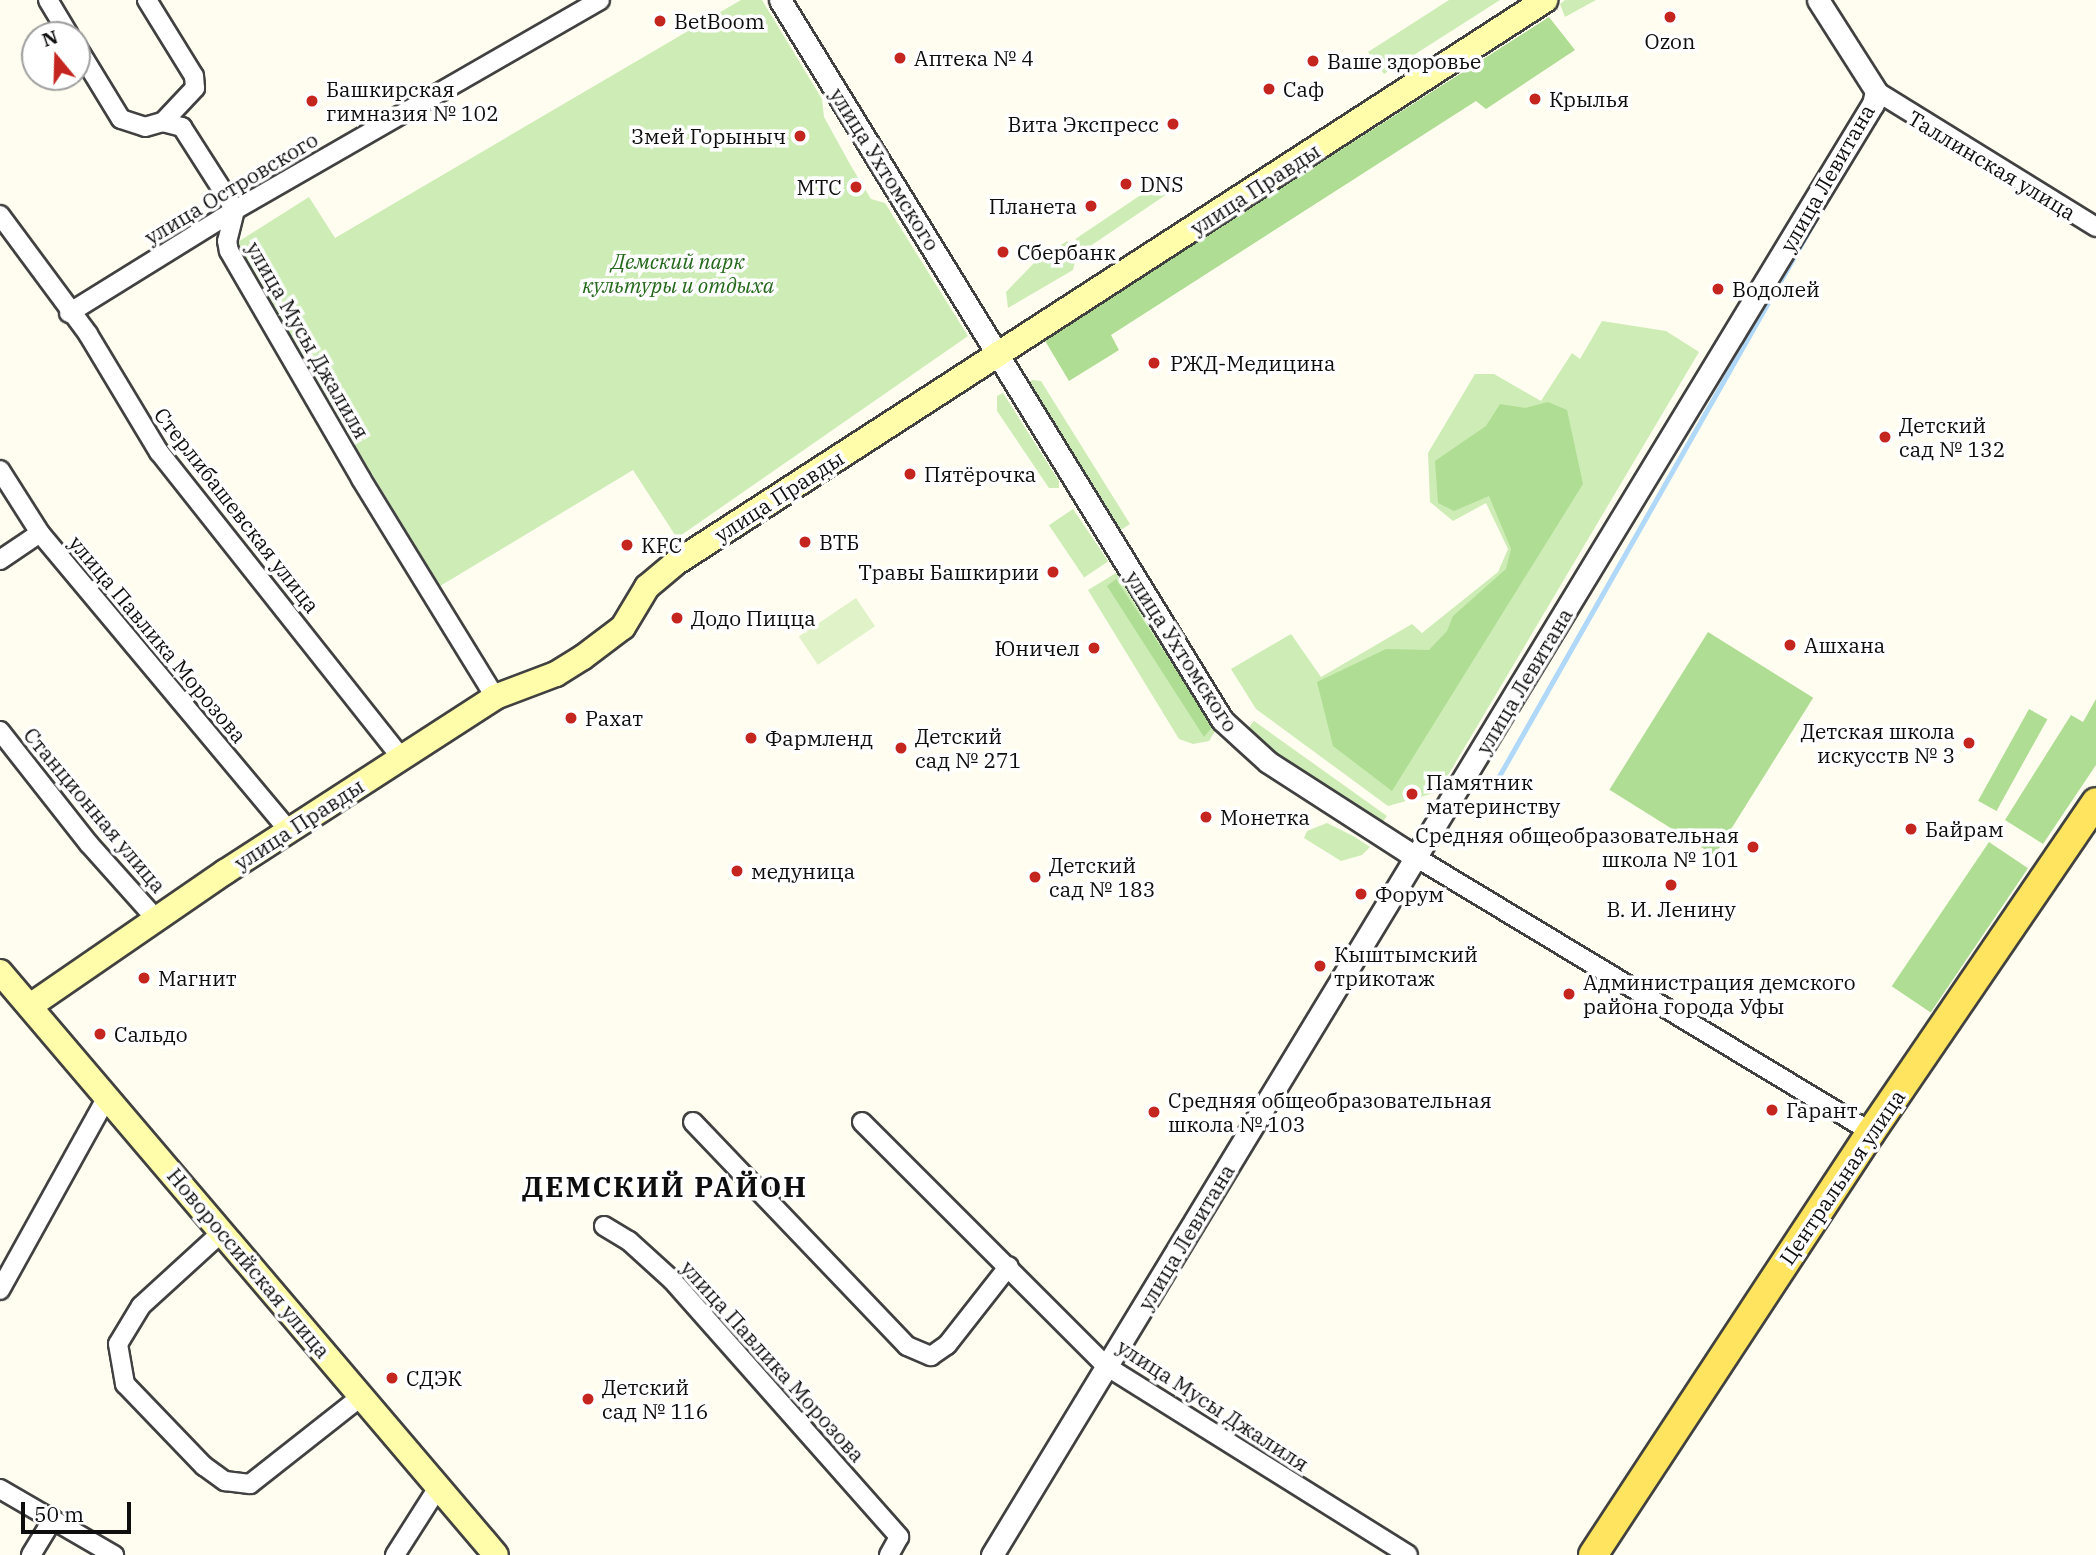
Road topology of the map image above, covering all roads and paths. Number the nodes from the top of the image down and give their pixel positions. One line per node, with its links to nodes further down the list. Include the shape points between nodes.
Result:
1 (48, 0): 7 (street)
2 (147, 0): 10 (street, via 194,76 195,88)
3 (600, 0): 11 (street, улица Островского)
4 (780, 0): 15 (street, улица Ухтомского)
5 (1545, 0): 15 (main road, улица Правды)
6 (1818, 0): 9 (street, Таллинская улица)
7 (61, 21)
8 (91, 70): 10 (street, via 121,119 145,127)
9 (1876, 91): 13 (street, Таллинская улица); 24 (street, улица Левитана, via 1852,140)
10 (163, 122): 11 (street, via 182,127)
11 (235, 210): 14 (street, улица Островского); 19 (street, улица Мусы Джалиля, via 229,251)
12 (0, 215): 14 (street, Стерлибашевская улица)
13 (2096, 227)
14 (69, 313): 21 (street, Стерлибашевская улица, via 88,334 159,452)
15 (998, 356): 19 (main road, улица Правды, via 674,564 647,587 622,627 582,658 556,674); 24 (street, улица Ухтомского, via 1222,720 1268,761)
16 (0, 470): 17 (street, улица Павлика Морозова)
17 (40, 533): 18 (street); 23 (street, улица Павлика Морозова)
18 (0, 561)
19 (495, 697): 21 (main road, улица Правды)
20 (0, 731): 25 (street, Станционная улица, via 89,844)
21 (401, 757): 23 (main road, улица Правды)
22 (2096, 802): 31 (main road, Центральная улица)
23 (288, 830): 25 (main road, улица Правды)
24 (1417, 858): 31 (street, улица Ухтомского); 36 (street, улица Левитана)
25 (156, 919): 27 (main road, улица Правды)
26 (0, 972): 27 (main road, Новороссийская улица)
27 (30, 1006): 28 (main road, Новороссийская улица)
28 (107, 1097): 33 (main road, Новороссийская улица); 35 (street)
29 (693, 1122): 34 (street, via 907,1346 931,1356 947,1345)
30 (862, 1122): 34 (street, улица Мусы Джалиля)
31 (1871, 1132): 48 (main road, Центральная улица)
32 (604, 1226): 45 (street, улица Павлика Морозова, via 629,1241 672,1280 899,1537)
33 (222, 1232): 37 (main road, Новороссийская улица); 37 (street, via 141,1306 118,1343 125,1384 204,1466 225,1481 250,1484)
34 (1009, 1266): 36 (street, улица Мусы Джалиля)
35 (0, 1290)
36 (1106, 1366): 46 (street, улица Левитана); 47 (street, улица Мусы Джалиля)
37 (362, 1396): 38 (main road, Новороссийская улица)
38 (439, 1486): 43 (street); 44 (main road, Новороссийская улица)
39 (0, 1489): 40 (street)
40 (53, 1519): 41 (street); 42 (street)
41 (31, 1555)
42 (114, 1555)
43 (395, 1555)
44 (496, 1555)
45 (890, 1555)
46 (992, 1555)
47 (1408, 1555)
48 (1592, 1555)

